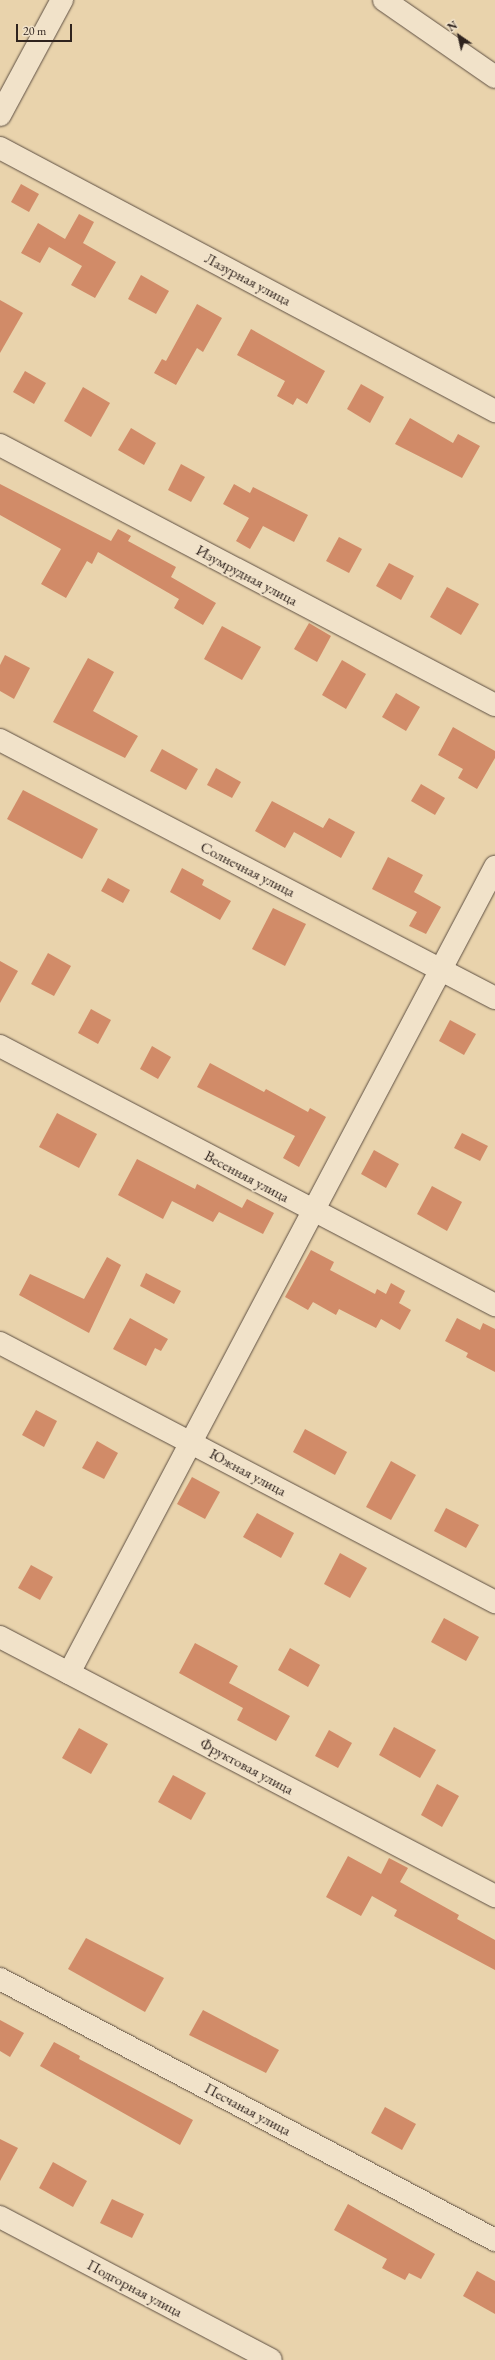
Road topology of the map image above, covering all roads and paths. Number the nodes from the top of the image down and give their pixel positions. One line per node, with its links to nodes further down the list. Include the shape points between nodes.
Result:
1 (62, 0): 4 (street)
2 (384, 0): 3 (street)
3 (495, 77)
4 (0, 115)
5 (0, 148): 6 (street, Лазурная улица)
6 (495, 411)
7 (0, 445): 8 (street, Изумрудная улица)
8 (495, 705)
9 (0, 740): 11 (street, Солнечная улица)
10 (495, 867): 11 (street)
11 (441, 969): 12 (street, Солнечная улица); 14 (street)
12 (495, 998)
13 (0, 1046): 14 (street, Весенняя улица)
14 (315, 1212): 15 (street, Весенняя улица); 17 (street)
15 (495, 1305)
16 (0, 1343): 17 (street, Южная улица)
17 (192, 1442): 18 (street, Южная улица); 20 (street)
18 (495, 1602)
19 (0, 1637): 20 (street, Фруктовая улица)
20 (69, 1673): 21 (street, Фруктовая улица)
21 (495, 1896)
22 (0, 1979): 24 (street, Песчаная улица)
23 (0, 2217): 25 (street, Подгорная улица)
24 (495, 2240)
25 (271, 2360)

